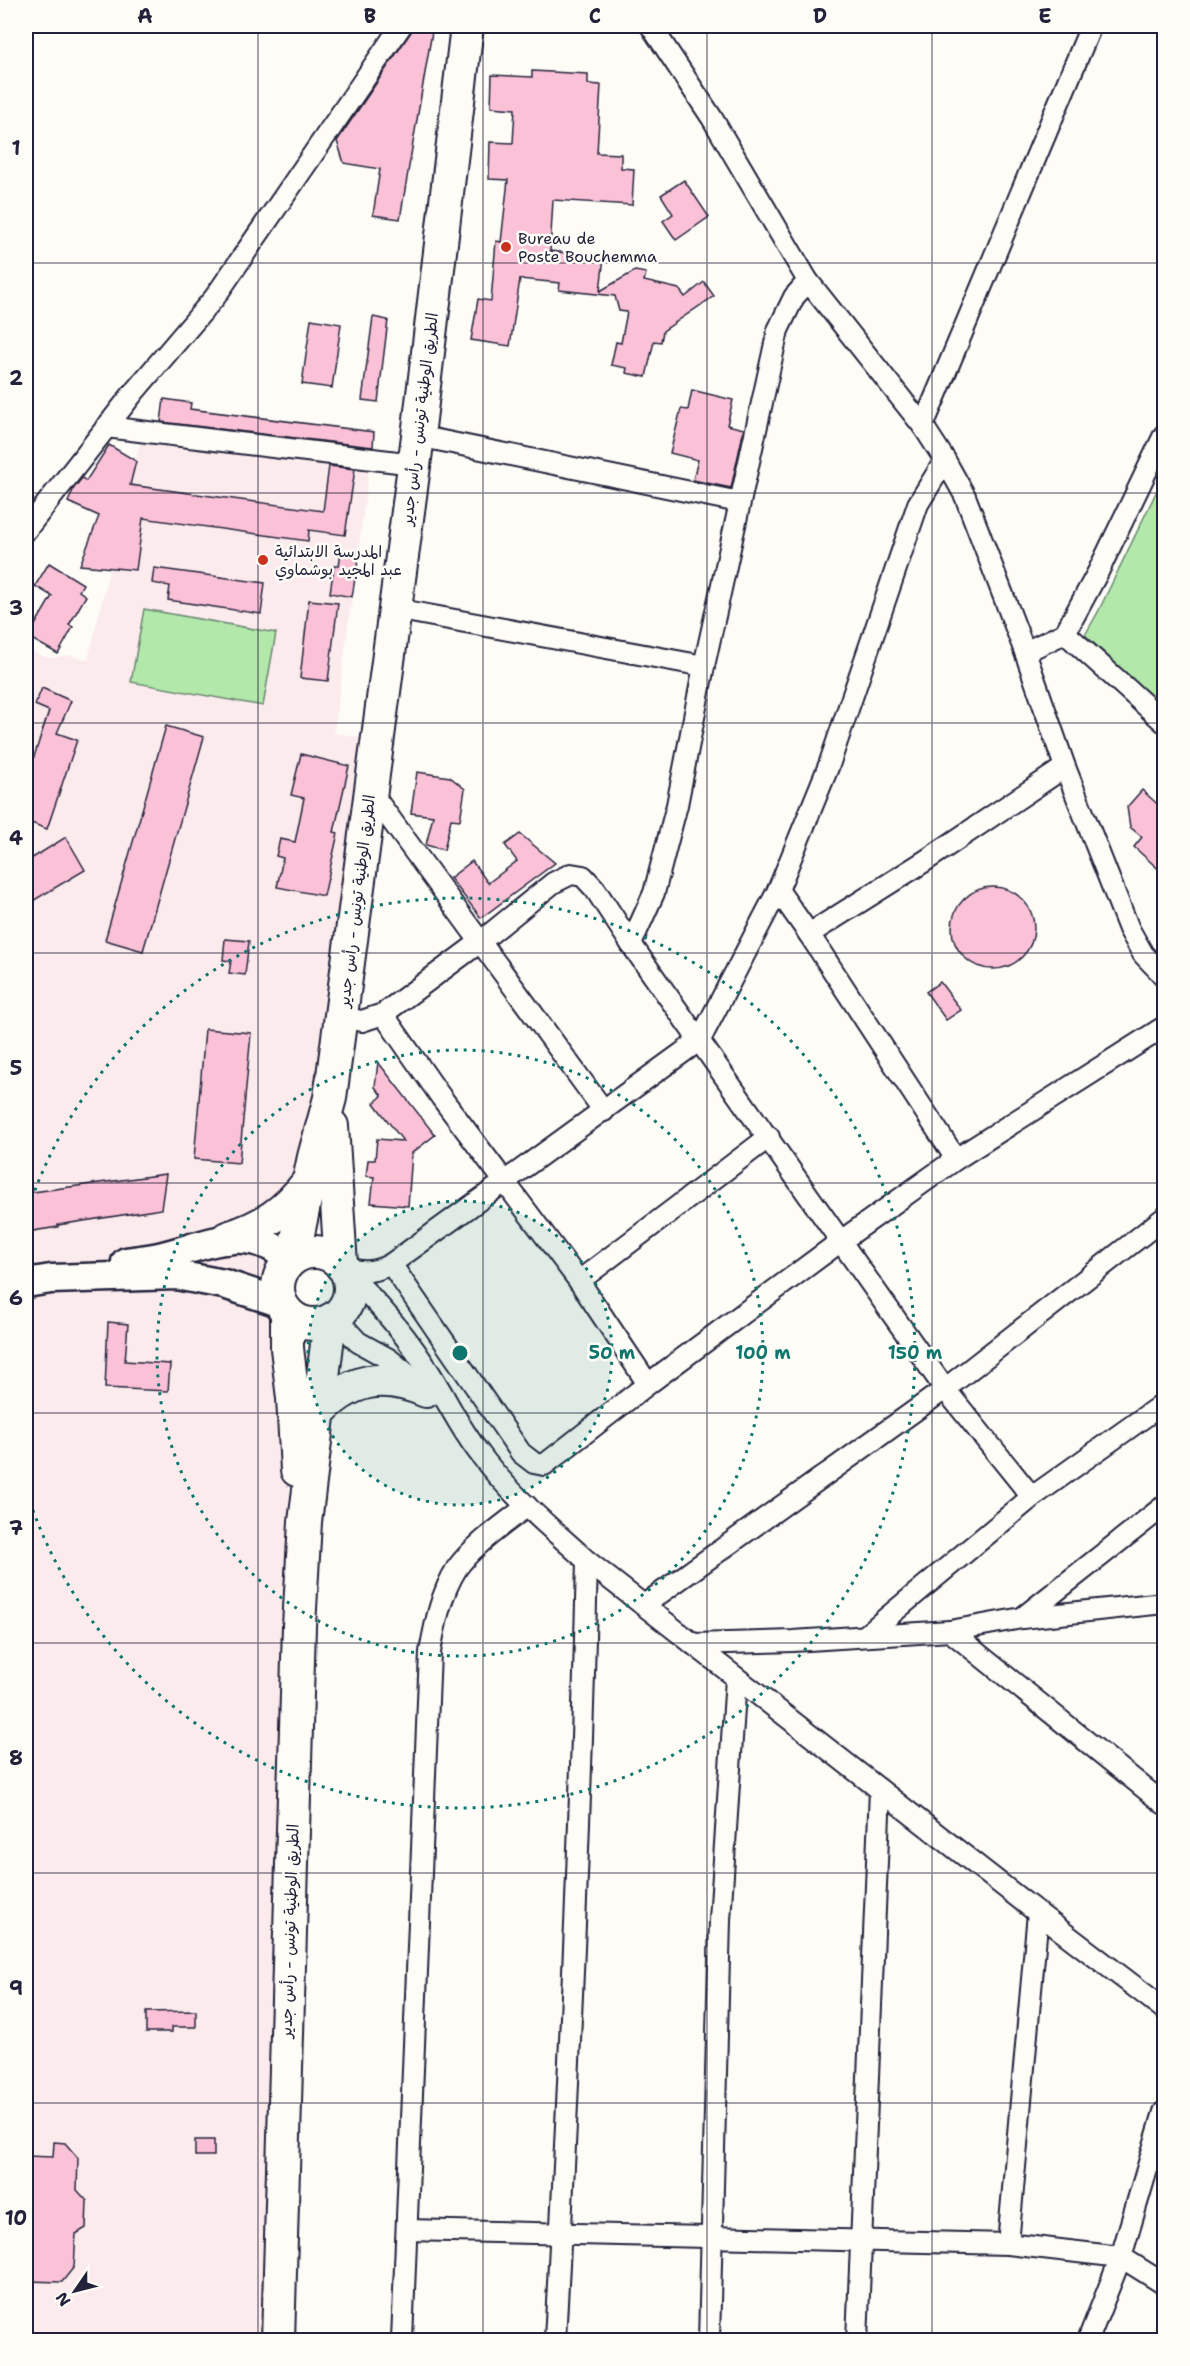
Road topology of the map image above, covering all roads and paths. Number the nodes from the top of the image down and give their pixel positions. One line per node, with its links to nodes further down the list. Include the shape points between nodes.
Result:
1 (401, 26): 7 (street, via 215,297)
2 (467, 26): 9 (main road, الطريق الوطنية تونس - رأس جدير)
3 (651, 26): 5 (street, via 712,118)
4 (1090, 26): 6 (street)
5 (808, 281): 6 (street); 11 (street, via 794,297 778,330)
6 (923, 426): 10 (street)
7 (106, 427): 9 (street); 12 (street)
8 (1164, 435): 14 (street)
9 (416, 450): 11 (street); 13 (main road, الطريق الوطنية تونس - رأس جدير)
10 (945, 460): 15 (street, via 965,496); 20 (street, via 918,504 829,765)
11 (739, 502): 16 (street)
12 (26, 530)
13 (395, 609): 16 (street); 19 (main road, الطريق الوطنية تونس - رأس جدير)
14 (1065, 633): 15 (street); 17 (street)
15 (1025, 652): 18 (street)
16 (704, 666): 23 (street, via 654,893)
17 (1164, 722)
18 (1065, 767): 21 (street); 24 (street, via 1129,929 1143,954)
19 (369, 791): 22 (street); 26 (main road, الطريق الوطنية تونس - رأس جدير)
20 (778, 890): 21 (street); 28 (street)
21 (808, 934): 32 (street)
22 (480, 942): 23 (street, via 553,883 577,874 595,889); 25 (street); 30 (street)
23 (631, 944): 28 (street)
24 (1164, 976)
25 (383, 1014): 26 (street, via 362,1021); 34 (street)
26 (341, 1017): 29 (main road, الطريق الوطنية تونس - رأس جدير)
27 (1164, 1027): 32 (street)
28 (700, 1040): 30 (street); 31 (street)
29 (330, 1098): 33 (main road, الطريق الوطنية تونس - رأس جدير); 40 (main road, الطريق الوطنية تونس - رأس جدير)
30 (604, 1111): 34 (street)
31 (770, 1137): 37 (street); 42 (street)
32 (956, 1159): 37 (street)
33 (310, 1180): 36 (main road, via 274,1218); 38 (main road, الطريق الوطنية تونس - رأس جدير)
34 (505, 1182): 39 (street); 42 (street)
35 (1164, 1218): 46 (street)
36 (227, 1238): 38 (street, via 268,1244); 41 (street)
37 (841, 1241): 45 (street); 46 (street)
38 (292, 1259): 40 (main road, via 313,1252 324,1253); 43 (main road, via 284,1267 278,1285)
39 (391, 1264): 40 (street, via 367,1272); 45 (street, via 521,1453 534,1463 551,1462)
40 (343, 1267): 44 (main road, via 350,1290 342,1310); 50 (street, via 399,1328 443,1393)
41 (38, 1281): 43 (street, via 176,1275 224,1284)
42 (579, 1281): 45 (street)
43 (285, 1307): 44 (main road, via 296,1319 307,1323); 54 (main road, الطريق الوطنية تونس - رأس جدير, via 295,1461)
44 (332, 1318): 47 (street, via 358,1342 409,1373); 49 (main road, الطريق الوطنية تونس - رأس جدير)
45 (648, 1384)
46 (945, 1389): 51 (street); 56 (street)
47 (426, 1391): 49 (main road, via 408,1383 367,1381 331,1399); 50 (street)
48 (1164, 1403): 51 (street)
49 (317, 1414): 54 (main road, الطريق الوطنية تونس - رأس جدير)
50 (461, 1428): 52 (street)
51 (1032, 1497): 60 (street)
52 (527, 1506): 55 (street); 68 (street, via 458,1567 436,1619 432,1641)
53 (1164, 1506): 58 (street)
54 (305, 1521): 75 (main road, الطريق الوطنية تونس - رأس جدير)
55 (587, 1561): 56 (street); 69 (street, via 581,1802)
56 (644, 1605): 61 (street)
57 (1160, 1608): 58 (street)
58 (1022, 1618): 59 (street)
59 (950, 1631): 60 (street); 64 (street)
60 (866, 1635): 61 (street)
61 (693, 1644): 62 (street)
62 (736, 1678): 63 (street); 70 (street, via 720,1920)
63 (880, 1790): 65 (street); 71 (street)
64 (1164, 1804)
65 (1038, 1913): 66 (street); 72 (street)
66 (1164, 2008)
67 (1164, 2112): 73 (street)
68 (407, 2230): 69 (street); 76 (street)
69 (561, 2234): 70 (street); 77 (street)
70 (713, 2237): 71 (street); 78 (street)
71 (861, 2240): 72 (street); 79 (street)
72 (1008, 2244): 73 (street)
73 (1121, 2257): 74 (street); 80 (street)
74 (1164, 2284)
75 (278, 2340)
76 (402, 2340)
77 (555, 2340)
78 (709, 2340)
79 (857, 2340)
80 (1088, 2340)

